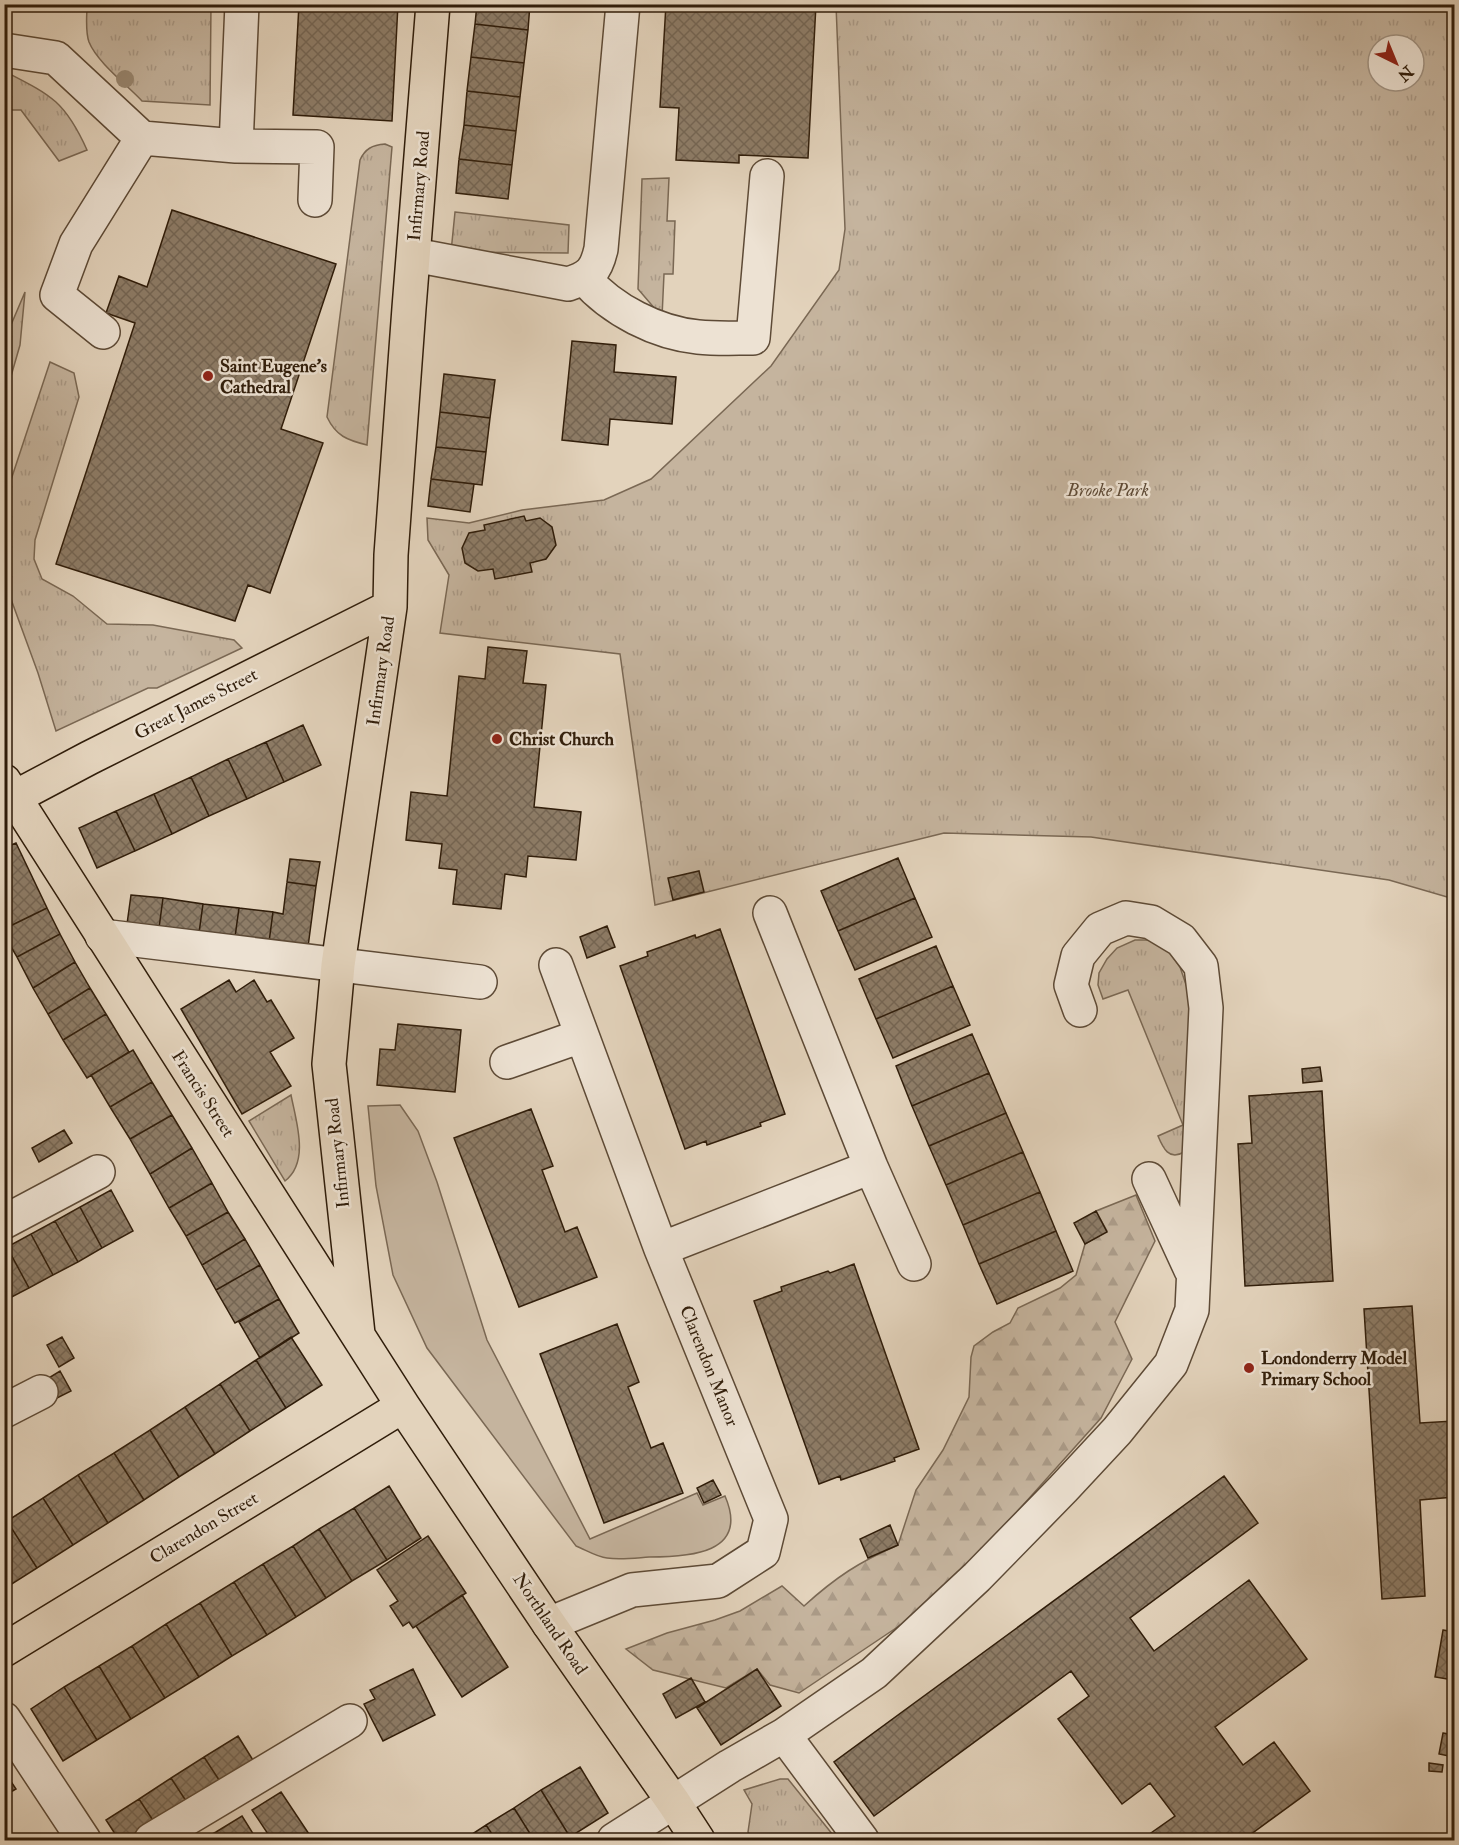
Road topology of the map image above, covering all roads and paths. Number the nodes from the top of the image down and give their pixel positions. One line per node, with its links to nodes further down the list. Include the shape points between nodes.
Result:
1 (242, 4): 6 (street)
2 (433, 4): 9 (main road, Infirmary Road)
3 (623, 4): 10 (street, via 601,249 597,264)
4 (4, 50): 5 (street, via 56,58)
5 (142, 138): 6 (street); 11 (street, via 76,244 57,295)
6 (236, 146): 8 (street, via 317,147)
7 (767, 176): 10 (street, via 753,338 697,337 656,328 597,292)
8 (315, 200)
9 (414, 255): 10 (street, via 568,284); 12 (main road, Infirmary Road)
10 (585, 279)
11 (103, 332)
12 (390, 607): 13 (main road, Great James Street, via 89,758); 16 (main road, Infirmary Road)
13 (8, 794): 15 (main road, Francis Street)
14 (770, 913): 22 (street)
15 (102, 936): 16 (street); 29 (main road, Francis Street)
16 (338, 965): 18 (street); 29 (main road, Infirmary Road, via 329,1064)
17 (556, 965): 20 (street, Clarendon Manor)
18 (480, 982)
19 (1080, 1010): 28 (street, via 1071,985 1078,956 1100,929 1126,918 1151,922 1181,940 1201,966 1206,1008)
20 (580, 1036): 21 (street); 26 (street, Clarendon Manor)
21 (507, 1062)
22 (871, 1167): 26 (street); 27 (street)
23 (98, 1172): 25 (street)
24 (1149, 1179): 28 (street)
25 (4, 1222)
26 (661, 1249): 33 (street, Clarendon Manor, via 771,1519 763,1552 718,1581 632,1590)
27 (914, 1263)
28 (1193, 1274): 37 (street, via 1192,1311 1171,1364 1117,1431 977,1577 874,1673)
29 (358, 1334): 31 (main road, Francis Street)
30 (41, 1392): 32 (street)
31 (403, 1406): 33 (main road, Northland Road); 34 (main road, Clarendon Street)
32 (4, 1411)
33 (549, 1624): 38 (main road, Northland Road)
34 (4, 1650)
35 (4, 1719): 39 (street)
36 (350, 1721): 40 (street)
37 (784, 1735): 38 (street); 43 (street)
38 (674, 1803): 41 (street); 42 (main road, Northland Road)
39 (84, 1840)
40 (151, 1840)
41 (614, 1840)
42 (698, 1840)
43 (862, 1840)

